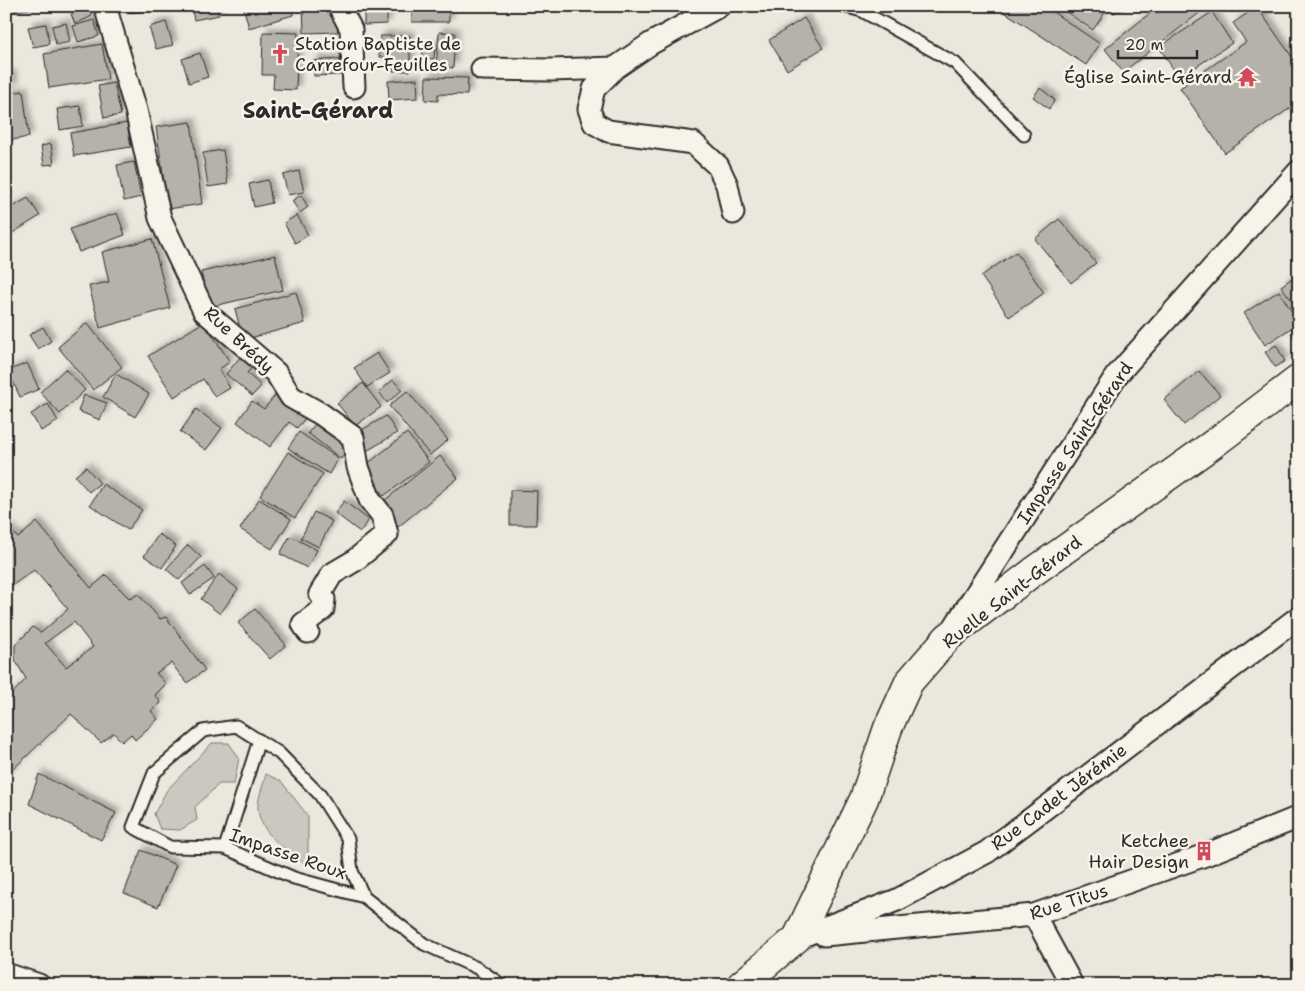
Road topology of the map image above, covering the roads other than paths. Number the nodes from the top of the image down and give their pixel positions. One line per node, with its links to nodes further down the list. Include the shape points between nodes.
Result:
1 (105, 6): 13 (street, Rue Brédy, via 136,110 160,218 204,311 276,373 291,397 353,437 358,468 370,500 382,515 387,534 332,574 320,594 324,599 323,608 303,624)
2 (339, 6): 7 (street, via 351,29)
3 (719, 6): 5 (street, via 650,44)
4 (843, 6): 8 (lane, via 862,11 955,63)
5 (615, 68): 6 (street); 10 (street, via 594,89 589,109 594,123 608,131 693,143 718,166 727,185)
6 (482, 69)
7 (354, 87)
8 (1024, 135)
9 (1299, 171): 14 (street, Impasse Saint-Gérard, via 1116,376)
10 (733, 213)
11 (1299, 379): 14 (street, Ruelle Saint-Gérard)
12 (1299, 617): 20 (street, Rue Cadet Jérémie, via 987,852 897,900)
13 (308, 632)
14 (948, 637): 20 (street, Ruelle Saint-Gérard, via 909,682 888,728 864,799)
15 (258, 740): 17 (lane); 17 (lane, Impasse Roux, via 236,726 203,731 154,773 134,827 170,847); 18 (lane, Impasse Roux, via 279,753 320,795 348,839 352,871)
16 (1299, 817): 19 (street, Rue Titus, via 1208,854)
17 (225, 848): 18 (lane, Impasse Roux, via 294,878)
18 (364, 897): 23 (lane, Impasse Roux, via 424,944 478,968)
19 (1034, 915): 20 (street, Rue Titus); 25 (street)
20 (797, 938): 24 (street)
21 (6, 974): 22 (street)
22 (39, 985)
23 (502, 985)
24 (741, 985)
25 (1072, 985)

